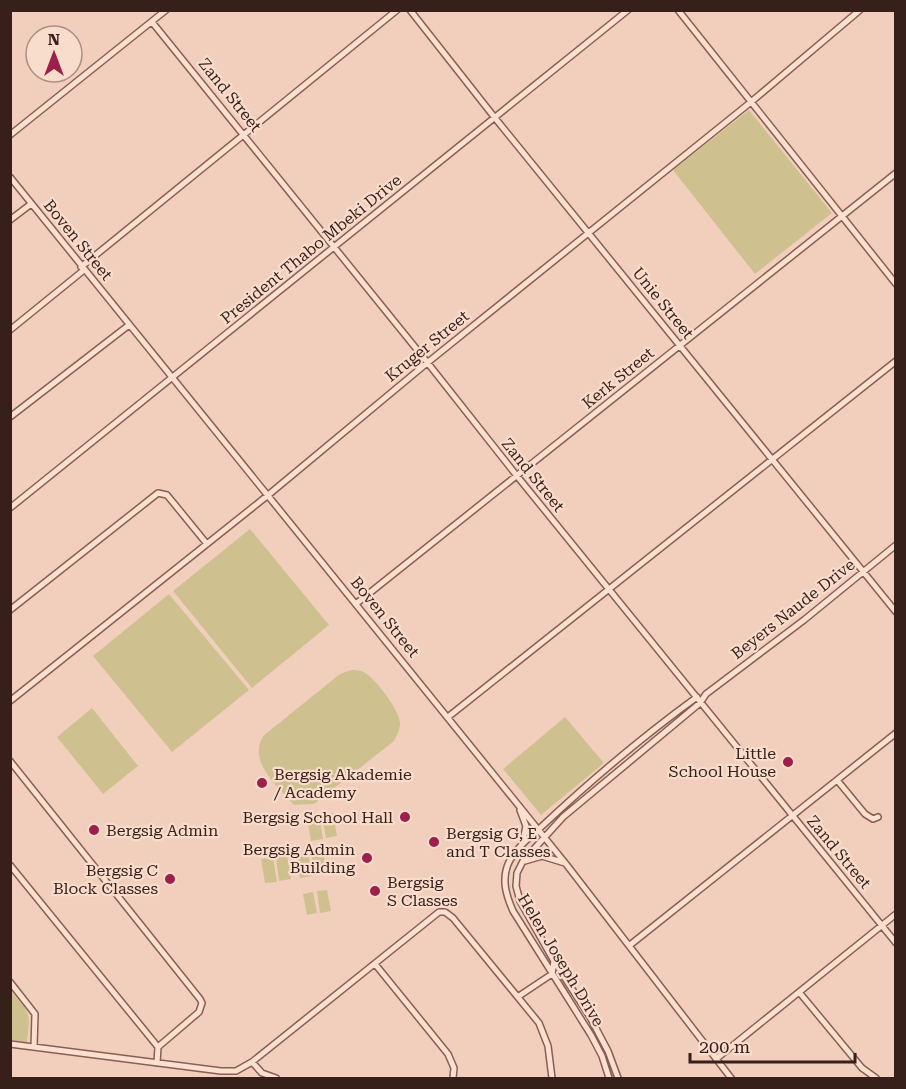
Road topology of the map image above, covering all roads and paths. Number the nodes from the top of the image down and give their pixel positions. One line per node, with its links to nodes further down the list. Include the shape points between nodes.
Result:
1 (166, 10): 7 (street)
2 (397, 10): 10 (street)
3 (410, 10): 9 (street, Unie Street)
4 (628, 10): 9 (street, President Thabo Mbeki Drive)
5 (678, 10): 8 (street)
6 (860, 10): 8 (street, Kruger Street)
7 (152, 22): 10 (street, Zand Street); 11 (street)
8 (751, 102): 15 (street); 17 (street, Kruger Street)
9 (495, 118): 17 (street, Unie Street); 18 (street, President Thabo Mbeki Drive)
10 (244, 134): 18 (street, Zand Street); 19 (street)
11 (10, 135)
12 (896, 173): 15 (street, Kerk Street)
13 (10, 177): 14 (street, Boven Street)
14 (31, 204): 16 (street); 19 (street, Boven Street)
15 (842, 217): 20 (street); 23 (street, Kerk Street)
16 (10, 220)
17 (589, 232): 23 (street, Unie Street); 25 (street, Kruger Street)
18 (334, 248): 25 (street, Zand Street); 26 (street, President Thabo Mbeki Drive)
19 (83, 268): 21 (street, Boven Street); 22 (street)
20 (896, 284)
21 (129, 325): 26 (street, Boven Street); 27 (street)
22 (10, 330)
23 (680, 346): 28 (street, Unie Street); 29 (street, Kerk Street)
24 (896, 361): 28 (street)
25 (427, 363): 29 (street, Zand Street); 30 (street, Kruger Street)
26 (172, 379): 30 (street, Boven Street); 31 (street, President Thabo Mbeki Drive)
27 (10, 417)
28 (771, 459): 34 (street, Unie Street); 35 (street)
29 (517, 476): 35 (street, Zand Street); 36 (street, Kerk Street)
30 (267, 496): 32 (street, Kruger Street); 36 (street, Boven Street)
31 (10, 508)
32 (207, 544): 37 (street, via 167,495 158,493); 39 (street, Kruger Street)
33 (896, 545): 34 (street, Beyers Naude Drive)
34 (863, 571): 38 (street, Unie Street); 40 (street, Beyers Naude Drive)
35 (608, 588): 40 (street, Zand Street); 41 (street)
36 (357, 603): 41 (street, Boven Street)
37 (10, 610)
38 (896, 612)
39 (10, 700)
40 (698, 700): 46 (street, Zand Street); 48 (street, Beyers Naude Drive, via 591,781); 49 (street, Beyers Naude Drive)
41 (448, 717): 45 (street, Boven Street)
42 (896, 733): 44 (street)
43 (10, 761): 66 (street, via 200,999 200,1012)
44 (837, 780): 46 (street); 47 (street, via 865,814 873,819)
45 (515, 800): 48 (street, Boven Street); 50 (street, via 526,826)
46 (792, 817): 55 (street, Zand Street); 57 (street)
47 (878, 817)
48 (538, 829): 49 (street, Boven Street); 50 (street, Helen Joseph Drive)
49 (545, 837): 51 (street); 52 (street, Boven Street)
50 (520, 845): 60 (street, Helen Joseph Drive, via 505,874 507,897)
51 (523, 861): 52 (street, via 542,856); 58 (street, Helen Joseph Drive, via 516,886 520,901)
52 (566, 864): 57 (street, Boven Street)
53 (10, 865): 66 (street)
54 (896, 914): 55 (street)
55 (882, 925): 56 (street, Zand Street); 62 (street)
56 (896, 943)
57 (630, 945): 67 (street, Boven Street)
58 (554, 961): 60 (street); 74 (street, Helen Joseph Drive, via 591,1017)
59 (375, 964): 63 (street, via 438,912 445,912); 68 (street); 71 (street, via 448,1054 454,1068)
60 (552, 974): 63 (street); 73 (street, Helen Joseph Drive, via 591,1035)
61 (10, 982): 65 (street, via 35,1014)
62 (799, 992): 67 (street); 76 (street, via 862,1068)
63 (519, 996): 72 (street, via 543,1031)
64 (10, 1044): 65 (street)
65 (34, 1047): 69 (street)
66 (158, 1047): 69 (street)
67 (716, 1059): 75 (street, Boven Street)
68 (252, 1062): 69 (street, via 227,1072); 70 (street, via 266,1076)
69 (157, 1063)
70 (276, 1078)
71 (453, 1078)
72 (552, 1078)
73 (609, 1078)
74 (618, 1078)
75 (731, 1078)
76 (876, 1078)

